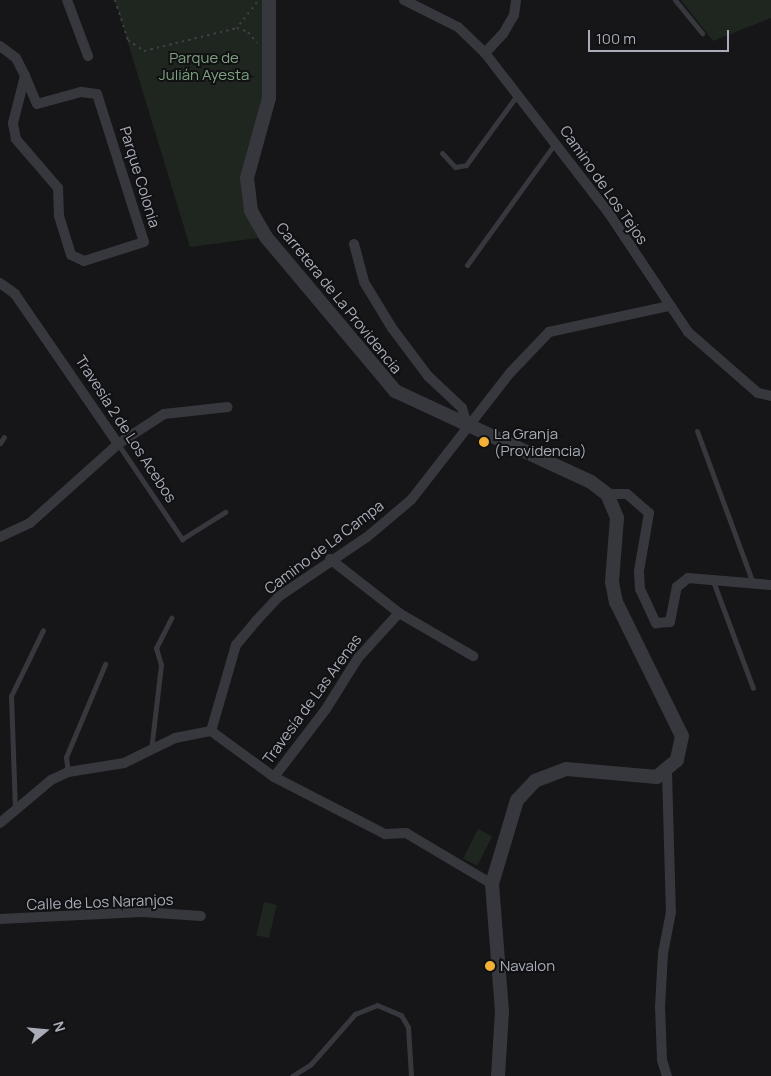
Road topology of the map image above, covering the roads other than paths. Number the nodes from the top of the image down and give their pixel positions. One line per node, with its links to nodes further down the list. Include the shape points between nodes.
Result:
1 (67, 0): 9 (street)
2 (269, 0): 22 (street, Carretera de La Providencia, via 269,98 246,178 251,211 266,237 394,391)
3 (404, 0): 8 (street, Camino de Los Tejos, via 458,27)
4 (516, 0): 8 (street, via 503,34)
5 (675, 0): 6 (lane)
6 (702, 33)
7 (0, 46): 10 (street, via 16,58)
8 (485, 53): 11 (street, Camino de Los Tejos)
9 (88, 56)
10 (25, 76): 12 (street); 13 (street, Parque Colonia)
11 (518, 93): 14 (street, Camino de Los Tejos); 15 (lane, via 466,165 455,167)
12 (37, 104): 13 (street, Parque Colonia); 13 (street, Parque Colonia, via 81,92 98,94 144,242 76,261 59,216 58,188 16,140 13,122)
13 (17, 111)
14 (556, 142): 17 (lane); 19 (street, Camino de Los Tejos)
15 (442, 153)
16 (354, 244): 22 (street, via 364,282 392,328 428,376 462,408)
17 (467, 265)
18 (0, 282): 26 (street, Travesía 2 de Los Acebos, via 15,294)
19 (668, 306): 20 (street, Camino de Los Tejos, via 688,332 752,388); 22 (street, Camino de La Campa, via 549,332)
20 (771, 396)
21 (228, 407): 26 (street, via 164,414)
22 (468, 426): 27 (street, Carretera de La Providencia, via 591,482); 30 (street, Camino de La Campa, via 411,500 368,537)
23 (697, 431): 32 (lane)
24 (4, 437): 25 (lane)
25 (0, 443)
26 (118, 444): 28 (lane, Travesía 2 de Los Acebos, via 182,539); 29 (street, via 30,523)
27 (607, 494): 31 (street, via 627,494 650,513 639,571 640,589 656,623 670,622 681,581); 43 (street, via 617,518 612,582 616,602 682,736 677,760)
28 (225, 512)
29 (0, 537)
30 (330, 559): 34 (street); 40 (street, Camino de La Campa, via 278,596 236,645)
31 (713, 580): 32 (street); 39 (lane)
32 (753, 584): 33 (street)
33 (771, 585)
34 (399, 613): 37 (street); 44 (street, Travesía de Las Arenas, via 358,658 326,709)
35 (171, 618): 41 (lane, via 156,648 161,665)
36 (42, 630): 45 (lane, via 11,696)
37 (473, 656)
38 (105, 664): 42 (lane, via 66,757)
39 (753, 688)
40 (211, 731): 41 (street, via 175,738); 44 (street)
41 (151, 751): 42 (street, via 124,763)
42 (68, 772): 45 (street, via 50,780)
43 (667, 772): 47 (street, via 646,779 566,768 535,781 509,814); 53 (street, via 671,912 662,953 660,1007 662,1060)
44 (274, 777): 47 (street, via 385,834 406,834)
45 (15, 810): 46 (street)
46 (0, 823)
47 (492, 884): 52 (street, via 502,1011)
48 (201, 916): 49 (street, Calle de Los Naranjos, via 142,912)
49 (0, 919)
50 (292, 1076): 51 (lane, via 311,1064 355,1014 377,1005 401,1015 408,1027)
51 (411, 1076)
52 (498, 1076)
53 (668, 1076)

